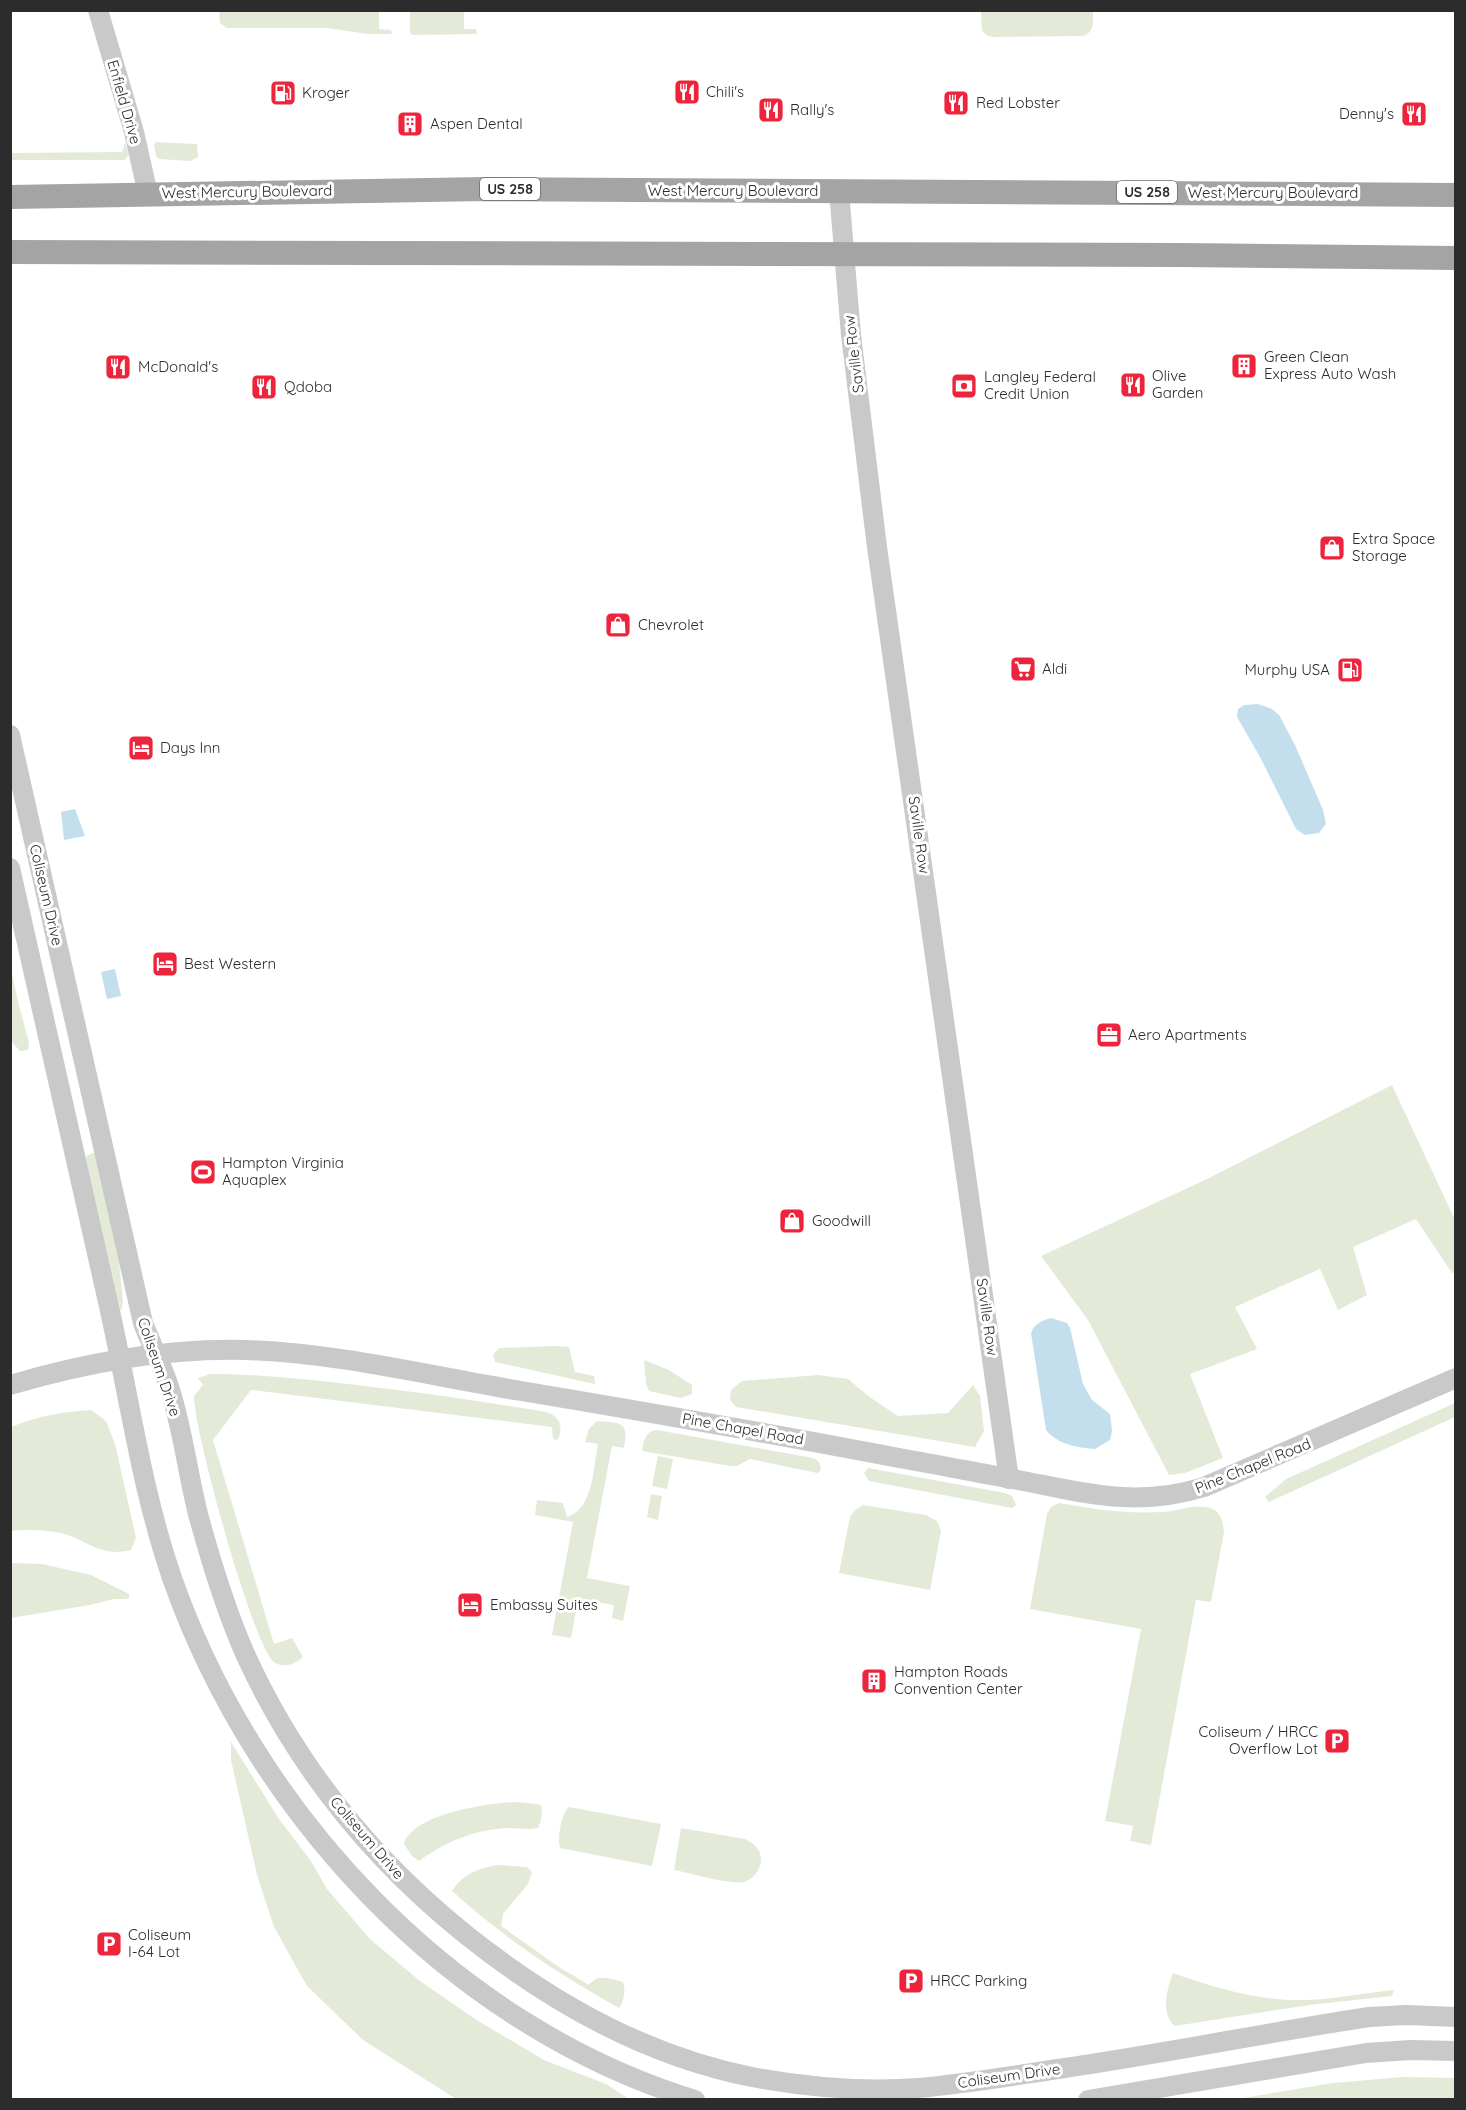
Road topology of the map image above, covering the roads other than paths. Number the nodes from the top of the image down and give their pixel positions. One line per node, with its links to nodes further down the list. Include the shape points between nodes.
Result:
1 (98, 10): 3 (street, Enfield Drive)
2 (839, 191): 3 (main road, West Mercury Boulevard / US 258, via 473,189); 4 (main road, West Mercury Boulevard / US 258); 7 (street, Saville Row)
3 (148, 194): 5 (main road, West Mercury Boulevard / US 258)
4 (1455, 195)
5 (10, 197)
6 (10, 252): 7 (main road)
7 (843, 254): 8 (main road); 16 (street, Saville Row, via 877,547)
8 (1455, 258)
9 (10, 735): 10 (street, Coliseum Drive)
10 (16, 790): 12 (street, Coliseum Drive, via 143,1323)
11 (10, 868): 13 (street, Coliseum Drive)
12 (156, 1356): 13 (street, Pine Chapel Road); 16 (street, Pine Chapel Road, via 218,1350 267,1351 392,1368); 17 (street, Coliseum Drive, via 170,1389 198,1515 233,1624 263,1692 300,1754 358,1831 413,1890 522,1978 592,2020 658,2049 750,2076 806,2085 885,2089 988,2080 1369,2017 1406,2014)
13 (120, 1360): 15 (street, Pine Chapel Road); 19 (street, Coliseum Drive, via 155,1525 173,1580 230,1707 290,1802 336,1858 395,1919 436,1958 477,1989 524,2022 585,2056)
14 (1455, 1378): 16 (street, Pine Chapel Road, via 1229,1478 1171,1496 1105,1496)
15 (10, 1384)
16 (1009, 1479)
17 (1455, 2018)
18 (1455, 2051): 20 (street, via 1366,2053)
19 (695, 2100)
20 (1088, 2100)

